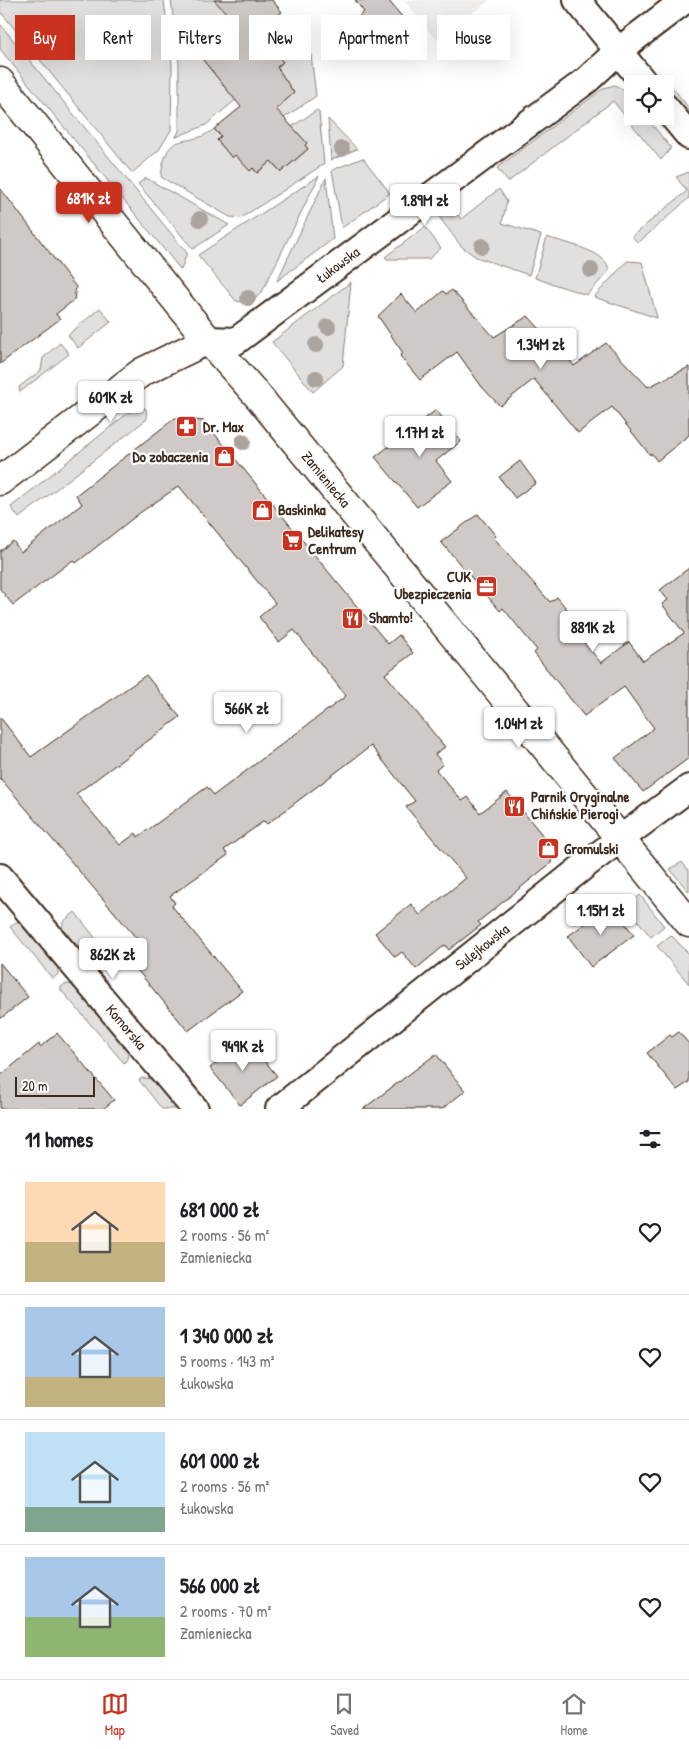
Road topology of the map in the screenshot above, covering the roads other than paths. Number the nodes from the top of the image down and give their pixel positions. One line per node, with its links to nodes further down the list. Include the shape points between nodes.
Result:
1 (576, 0): 3 (street)
2 (685, 0): 3 (street, Łukowska)
3 (618, 51): 4 (street); 8 (street, Łukowska, via 587,80 236,341)
4 (638, 75)
5 (0, 82): 8 (street, Zamieniecka)
6 (674, 118): 7 (street)
7 (689, 136)
8 (208, 340): 9 (street, Łukowska, via 142,372); 11 (street, Zamieniecka, via 257,395)
9 (0, 481)
10 (689, 788): 11 (street, Sulejkowska)
11 (621, 838): 13 (street, Zamieniecka); 15 (street, Sulejkowska)
12 (0, 877): 14 (street, Komorska)
13 (689, 923)
14 (195, 1109)
15 (279, 1109)

